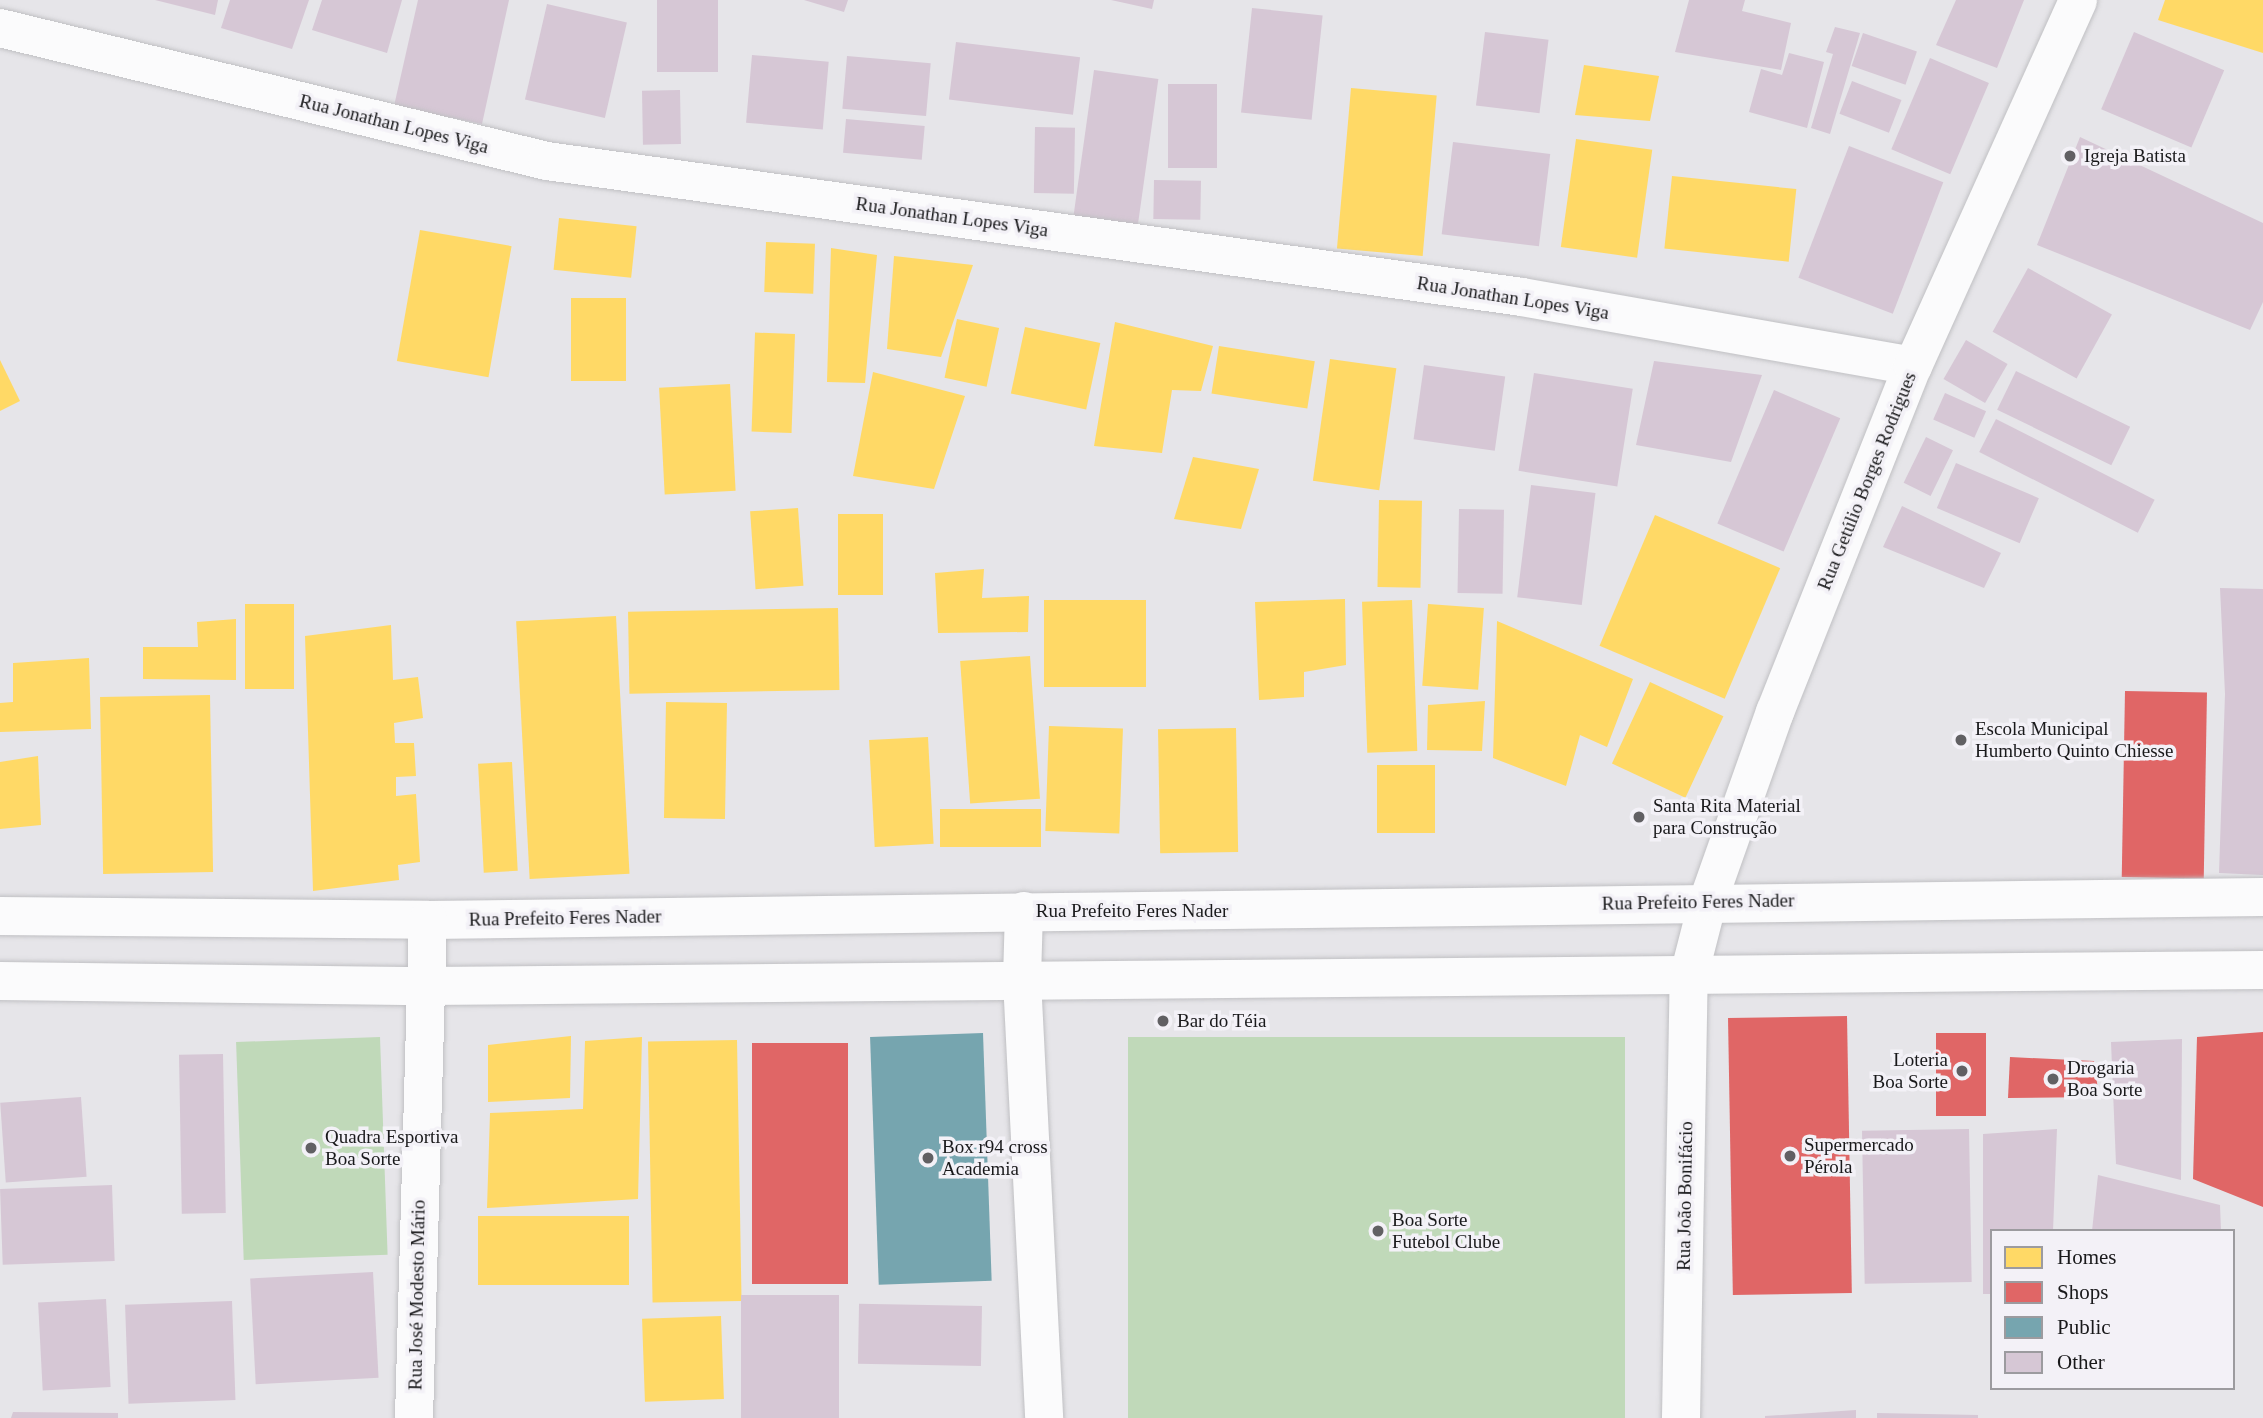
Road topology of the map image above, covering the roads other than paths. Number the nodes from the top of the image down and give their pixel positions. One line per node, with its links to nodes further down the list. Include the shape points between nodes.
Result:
1 (2078, 0): 3 (street, Rua Getúlio Borges Rodrigues)
2 (0, 28): 3 (street, Rua Jonathan Lopes Viga, via 547,161 1522,297)
3 (1913, 366): 5 (street, Rua Getúlio Borges Rodrigues, via 1775,712)
4 (2263, 897): 5 (street, Rua Prefeito Feres Nader)
5 (1708, 901): 6 (street, Rua Prefeito Feres Nader, via 1266,912); 10 (street, Rua Getúlio Borges Rodrigues)
6 (1024, 911): 8 (street, Rua Prefeito Feres Nader); 11 (street)
7 (0, 916): 8 (street, Rua Prefeito Feres Nader)
8 (428, 920): 13 (street, Rua José Modesto Mário)
9 (2263, 970): 10 (street)
10 (1689, 975): 11 (street); 16 (street, Rua João Bonifácio)
11 (1022, 980): 13 (street); 15 (street)
12 (0, 981): 13 (street)
13 (425, 986): 14 (street, Rua José Modesto Mário)
14 (414, 1418)
15 (1044, 1418)
16 (1681, 1418)

